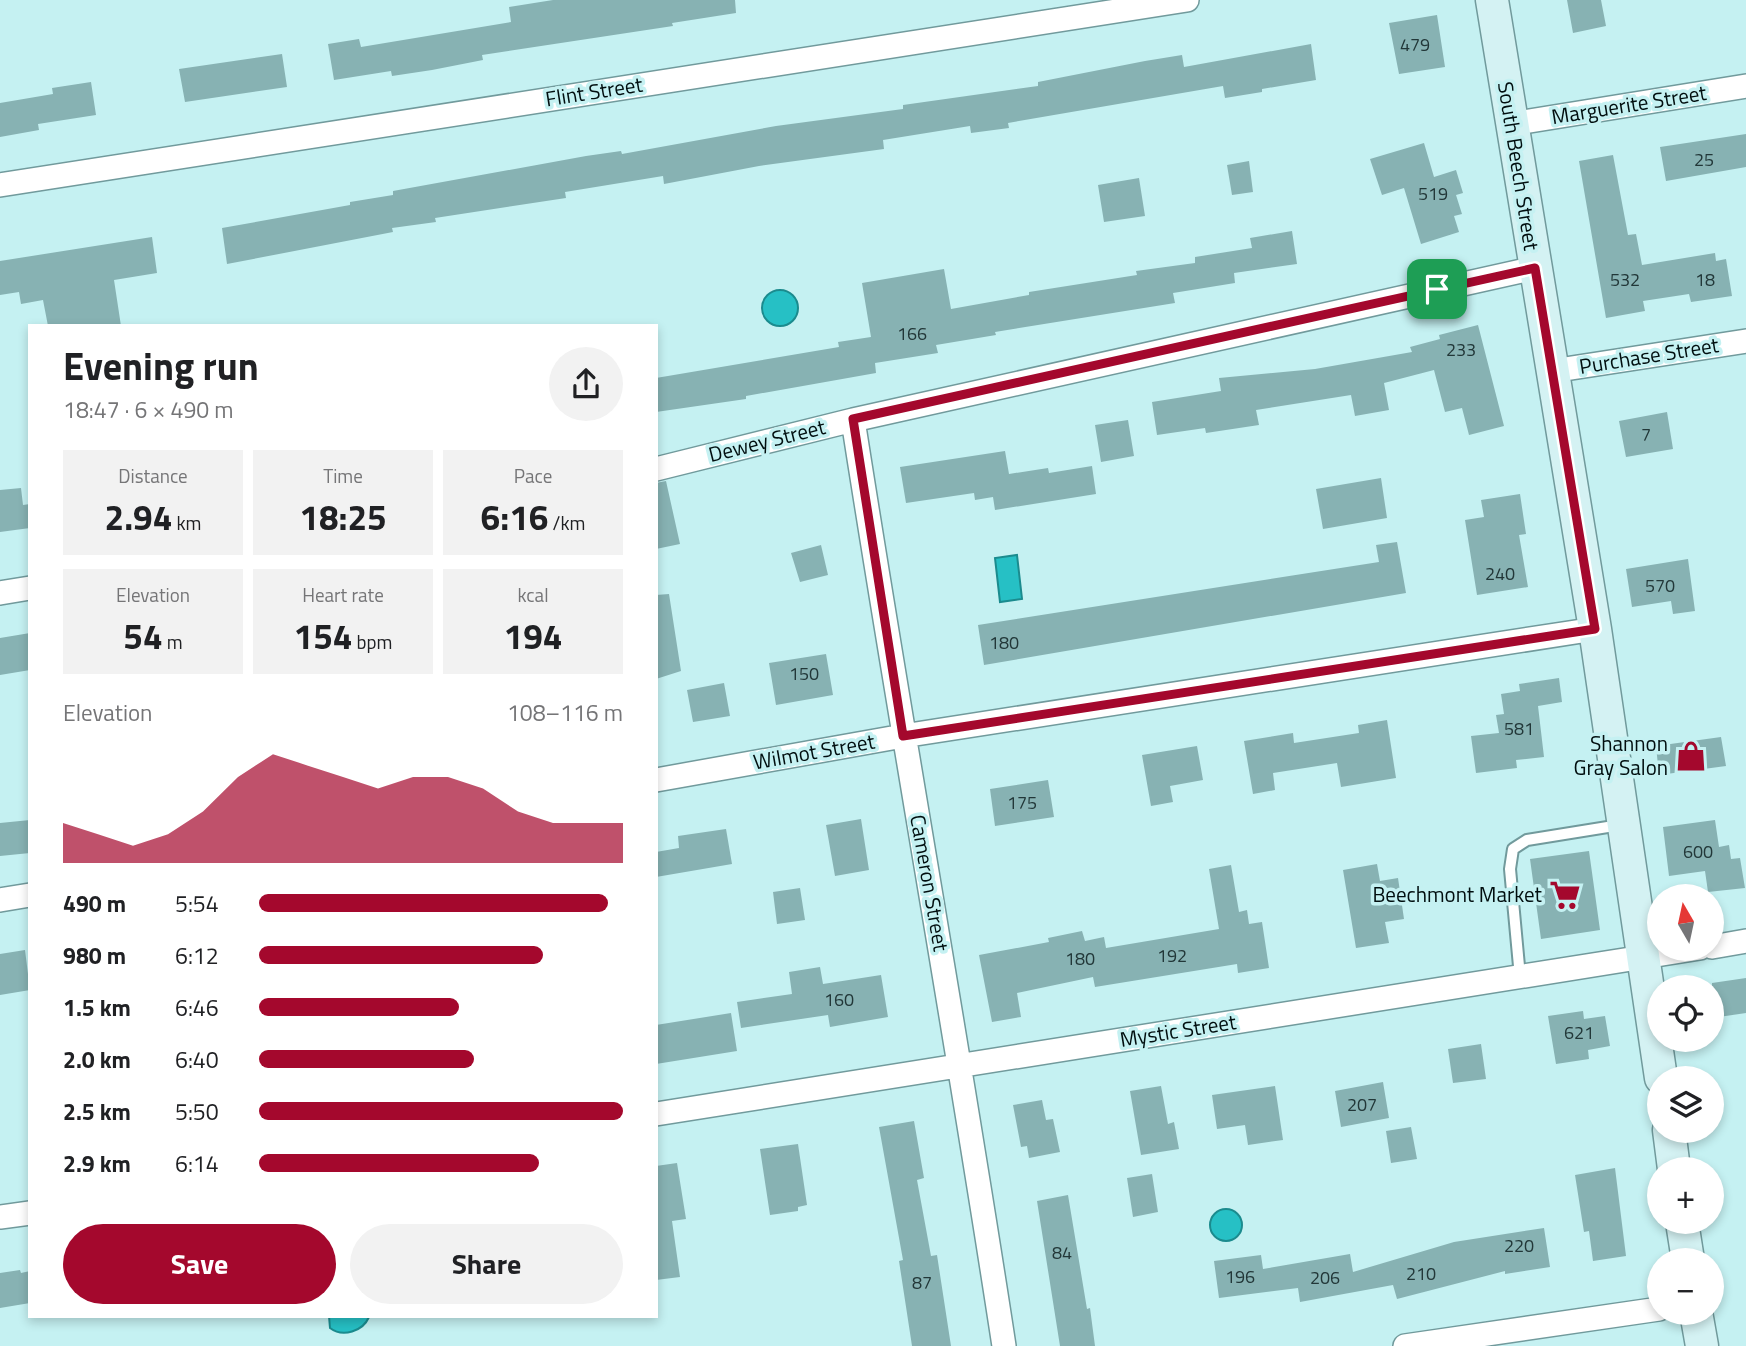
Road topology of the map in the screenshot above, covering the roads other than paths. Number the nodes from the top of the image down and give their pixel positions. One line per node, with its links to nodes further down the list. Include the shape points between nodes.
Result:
1 (1187, 0): 5 (street, Flint Street)
2 (1492, 0): 4 (street, South Beech Street)
3 (1746, 86): 4 (street, Marguerite Street)
4 (1511, 124): 6 (street, South Beech Street)
5 (0, 185)
6 (1535, 268): 8 (street, South Beech Street); 9 (street, Dewey Street)
7 (1746, 341): 8 (street, Purchase Street)
8 (1552, 371): 13 (street, South Beech Street)
9 (853, 419): 10 (street, Dewey Street); 14 (street, Cameron Street)
10 (658, 468)
11 (28, 588): 12 (street)
12 (0, 593)
13 (1595, 629): 14 (street, Wilmot Street); 16 (street, South Beech Street)
14 (903, 736): 15 (street, Wilmot Street); 24 (street, Cameron Street)
15 (658, 780)
16 (1622, 825): 22 (street, South Beech Street); 23 (lane, via 1527,840 1513,849 1510,869)
17 (28, 895): 18 (street)
18 (0, 900)
19 (1746, 941): 20 (street)
20 (1724, 945)
21 (1647, 956): 22 (street, Mystic Street)
22 (1643, 957): 23 (street, Mystic Street); 25 (street, South Beech Street)
23 (1520, 977): 24 (street, Mystic Street)
24 (961, 1065): 26 (street, Mystic Street); 31 (street, Cameron Street)
25 (1659, 1066)
26 (658, 1114)
27 (28, 1213): 28 (street)
28 (0, 1217)
29 (1647, 1310): 32 (street)
30 (1698, 1325): 33 (street)
31 (1004, 1346)
32 (1405, 1346)
33 (1702, 1346)

